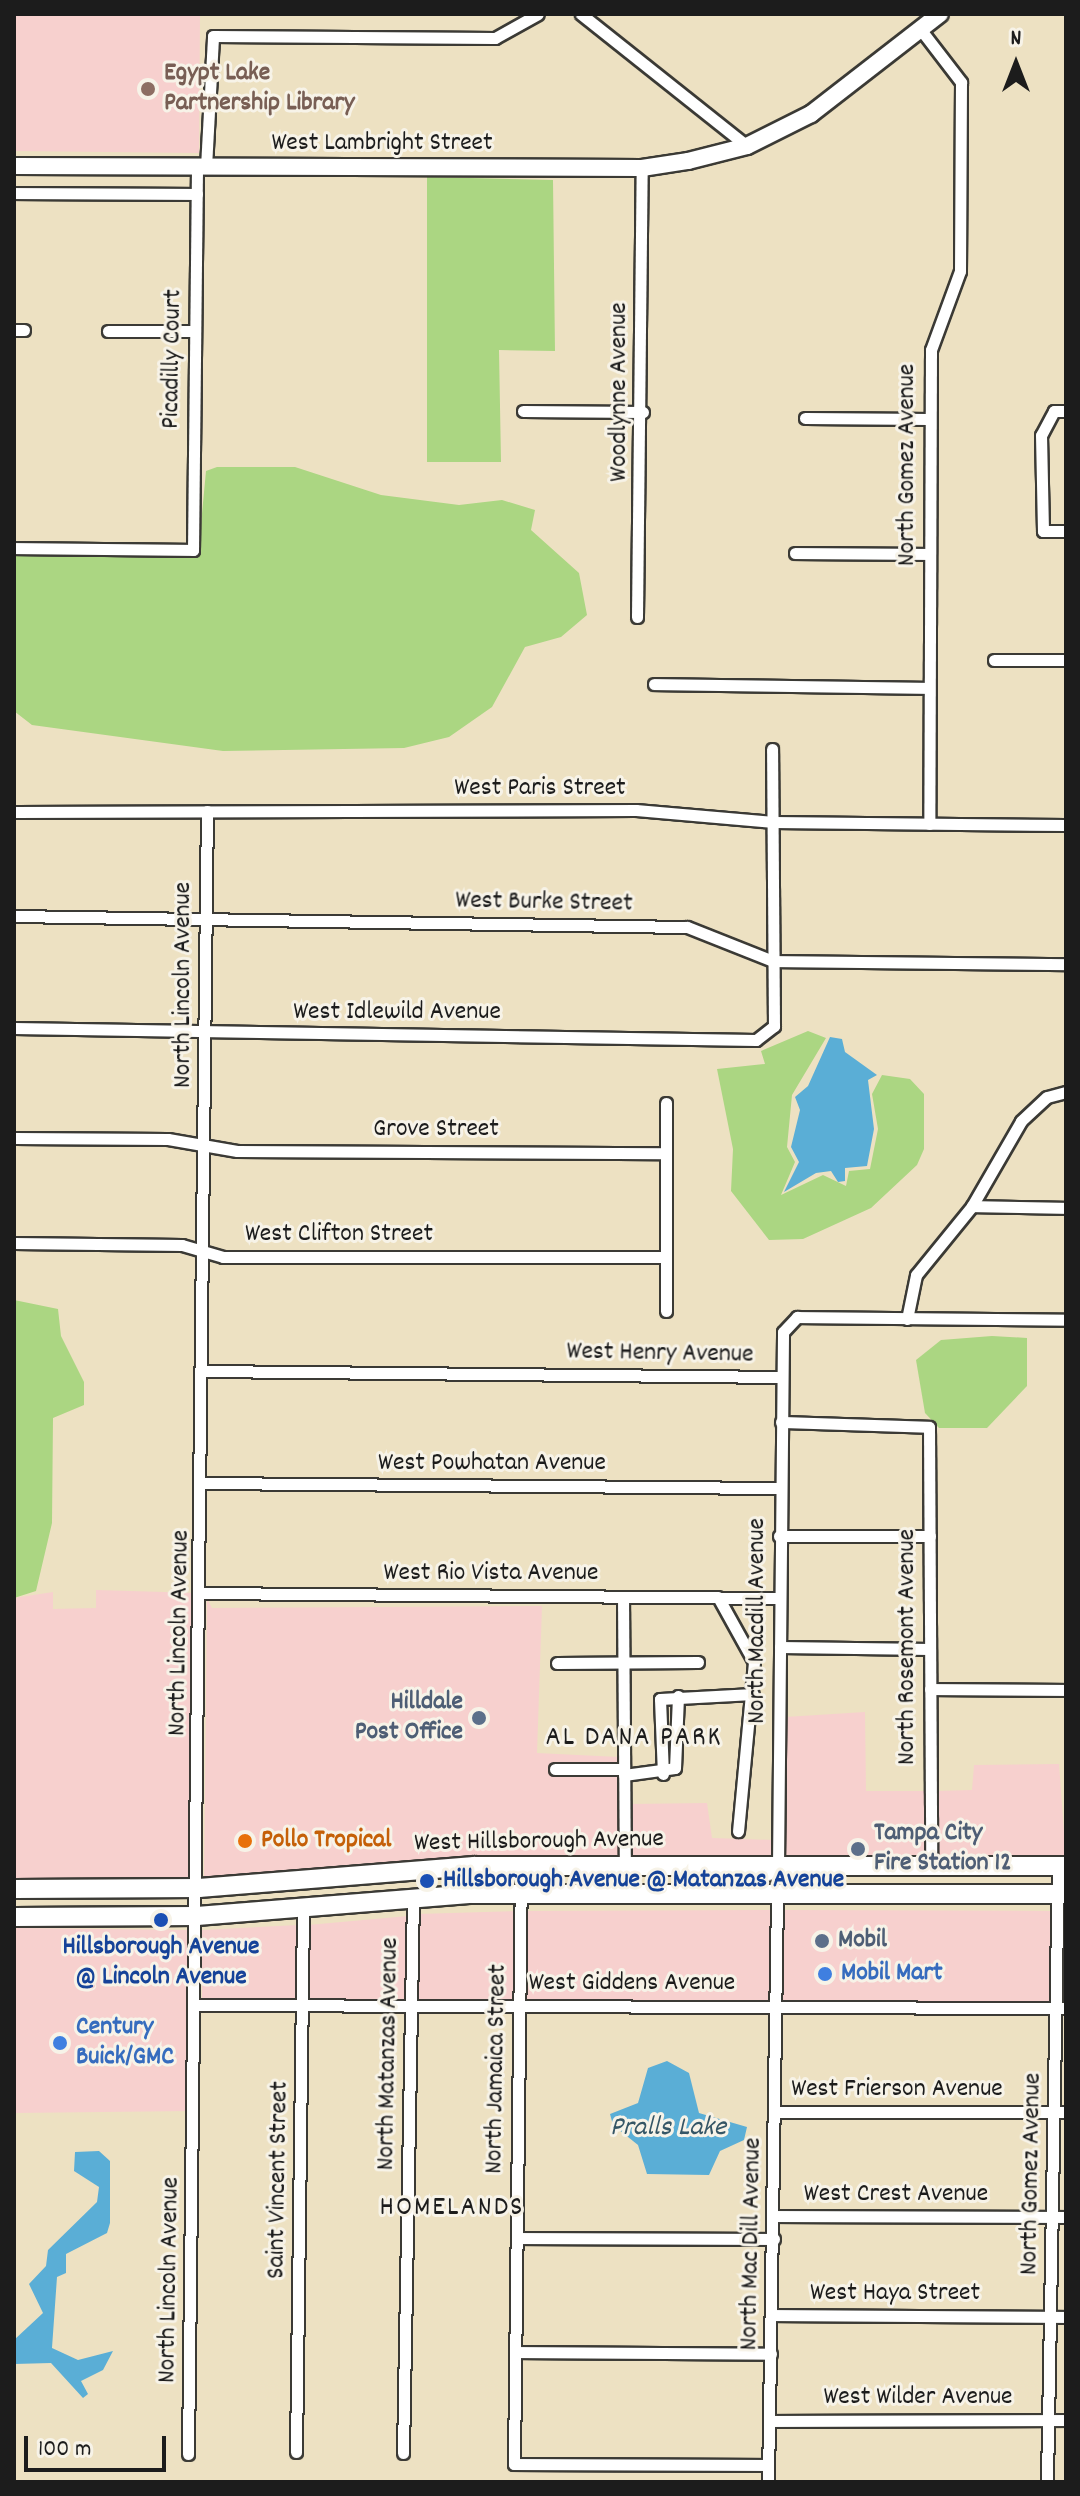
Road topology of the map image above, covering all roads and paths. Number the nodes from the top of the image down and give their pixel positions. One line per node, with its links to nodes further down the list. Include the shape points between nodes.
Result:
1 (538, 14): 7 (street, Picadilly Court, via 495,38 213,36)
2 (581, 14): 5 (street)
3 (940, 14): 4 (main road, West Lambright Street)
4 (921, 30): 5 (main road, West Lambright Street, via 811,114); 17 (street, North Gomez Avenue, via 961,82 960,271 931,350)
5 (747, 146): 8 (main road, West Lambright Street)
6 (14, 166): 7 (main road, West Lambright Street)
7 (202, 167): 8 (main road, West Lambright Street); 10 (street, Picadilly Court)
8 (642, 168): 15 (street, Woodlynne Avenue)
9 (14, 193): 10 (street)
10 (197, 194): 12 (street, Picadilly Court)
11 (108, 331): 12 (street)
12 (195, 331): 19 (street, Picadilly Court, via 193,550)
13 (523, 411): 15 (street)
14 (1060, 411): 18 (street, via 1041,435 1043,531)
15 (643, 412): 22 (street, Woodlynne Avenue)
16 (805, 418): 17 (street)
17 (929, 419): 21 (street, North Gomez Avenue)
18 (1066, 531)
19 (14, 548)
20 (795, 553): 21 (street)
21 (929, 554): 26 (street, North Gomez Avenue)
22 (637, 617)
23 (994, 660): 24 (street)
24 (1066, 660)
25 (654, 684): 26 (street)
26 (929, 688): 31 (street, North Gomez Avenue)
27 (772, 749): 30 (street)
28 (207, 811): 29 (street, West Paris Street); 30 (street, West Paris Street, via 636,810); 34 (street, North Lincoln Avenue)
29 (14, 812)
30 (773, 822): 31 (street, West Paris Street); 35 (street)
31 (929, 824): 32 (street, West Paris Street)
32 (1066, 825)
33 (14, 916): 34 (street, West Burke Street)
34 (206, 919): 35 (street, West Burke Street, via 687,927); 37 (street, North Lincoln Avenue)
35 (773, 961): 36 (street, West Burke Street); 37 (street, West Idlewild Avenue, via 774,1026 756,1040 297,1036)
36 (1066, 964)
37 (206, 1026): 38 (street, West Idlewild Avenue); 42 (street, North Lincoln Avenue)
38 (14, 1028)
39 (1066, 1092): 44 (street, via 1047,1097 1021,1121)
40 (666, 1103): 43 (street)
41 (14, 1138): 42 (street, Grove Street)
42 (206, 1145): 43 (street, Grove Street); 47 (street, North Lincoln Avenue)
43 (666, 1153): 48 (street)
44 (972, 1206): 45 (street); 50 (street, via 916,1275)
45 (1066, 1208)
46 (14, 1243): 47 (street, West Clifton Street, via 182,1245)
47 (205, 1252): 48 (street, West Clifton Street); 52 (street, North Lincoln Avenue)
48 (666, 1257): 49 (street)
49 (666, 1311)
50 (907, 1319): 51 (street, West Henry Avenue); 53 (street, West Henry Avenue, via 797,1317 783,1332)
51 (1066, 1320)
52 (203, 1371): 53 (street, West Henry Avenue); 55 (street, North Lincoln Avenue)
53 (781, 1377): 54 (street, North Macdill Avenue)
54 (781, 1422): 56 (street, North Macdill Avenue); 58 (street, North Rosemont Avenue, via 929,1427)
55 (203, 1483): 56 (street, West Powhatan Avenue); 59 (street, North Lincoln Avenue)
56 (780, 1488): 57 (street, North Macdill Avenue)
57 (779, 1536): 58 (street); 62 (street, North Macdill Avenue)
58 (930, 1536): 64 (street, North Rosemont Avenue)
59 (202, 1593): 60 (street, West Rio Vista Avenue); 81 (street, North Lincoln Avenue)
60 (623, 1597): 61 (street, West Rio Vista Avenue); 65 (street)
61 (718, 1597): 62 (street, West Rio Vista Avenue); 70 (street, via 754,1662)
62 (779, 1598): 63 (street, North Macdill Avenue)
63 (780, 1647): 64 (street); 78 (street, North Macdill Avenue)
64 (930, 1649): 68 (street, North Rosemont Avenue)
65 (623, 1662): 66 (street); 67 (street); 73 (street)
66 (698, 1662)
67 (557, 1663)
68 (930, 1689): 69 (street); 80 (street, North Rosemont Avenue)
69 (1066, 1690)
70 (753, 1694): 71 (street); 75 (street)
71 (678, 1696): 74 (street, via 675,1768); 74 (street, via 660,1699)
72 (555, 1769): 73 (street)
73 (624, 1772): 74 (street); 77 (street)
74 (663, 1774)
75 (738, 1831)
76 (521, 1865): 77 (main road, West Hillsborough Avenue); 81 (main road, West Hillsborough Avenue); 84 (street, North Jamaica Street)
77 (625, 1865): 78 (main road, West Hillsborough Avenue)
78 (778, 1866): 80 (main road, West Hillsborough Avenue); 85 (main road, via 762,1876 662,1881)
79 (1062, 1866): 80 (main road, West Hillsborough Avenue); 87 (street, North Gomez Avenue)
80 (931, 1867): 86 (main road, via 922,1874 798,1879)
81 (199, 1888): 83 (main road, West Hillsborough Avenue); 91 (street, North Lincoln Avenue)
82 (14, 1889): 83 (main road, West Hillsborough Avenue)
83 (74, 1889): 89 (main road)
84 (520, 1893): 85 (main road, West Hillsborough Avenue); 88 (main road, West Hillsborough Avenue); 96 (street, North Jamaica Street)
85 (634, 1893): 86 (main road, West Hillsborough Avenue)
86 (777, 1893): 87 (main road, West Hillsborough Avenue); 97 (street)
87 (1062, 1894): 98 (street, North Gomez Avenue)
88 (413, 1897): 90 (main road, West Hillsborough Avenue); 95 (street, North Matanzas Avenue)
89 (14, 1902)
90 (303, 1908): 91 (main road, West Hillsborough Avenue); 94 (street, Saint Vincent Street)
91 (197, 1916): 92 (main road, West Hillsborough Avenue); 93 (street, North Lincoln Avenue)
92 (14, 1917)
93 (197, 2005): 94 (street, West Giddens Avenue); 116 (street, North Lincoln Avenue)
94 (304, 2006): 95 (street, West Giddens Avenue); 114 (street, Saint Vincent Street)
95 (412, 2006): 96 (street, West Giddens Avenue); 115 (street, North Matanzas Avenue)
96 (520, 2006): 97 (street, West Giddens Avenue); 104 (street, North Jamaica Street)
97 (777, 2007): 98 (street, West Giddens Avenue); 99 (street, North Mac Dill Avenue)
98 (1061, 2008): 100 (street, North Gomez Avenue)
99 (777, 2112): 100 (street, West Frierson Avenue); 101 (street, North Mac Dill Avenue)
100 (1060, 2112): 102 (street, North Gomez Avenue)
101 (774, 2216): 102 (street, West Crest Avenue); 105 (street, North Mac Dill Avenue)
102 (1053, 2217): 103 (street, West Crest Avenue); 107 (street, North Gomez Avenue)
103 (1066, 2217)
104 (517, 2238): 105 (street); 109 (street, North Jamaica Street)
105 (774, 2239): 106 (street, North Mac Dill Avenue)
106 (772, 2315): 107 (street, West Haya Street); 110 (street, North Mac Dill Avenue)
107 (1051, 2317): 108 (street, West Haya Street); 111 (street, North Gomez Avenue)
108 (1066, 2317)
109 (516, 2352): 110 (street); 117 (street, North Jamaica Street, via 514,2464)
110 (771, 2354): 113 (street, North Mac Dill Avenue)
111 (1050, 2420): 112 (street, West Wilder Avenue); 113 (street, West Wilder Avenue); 119 (street, North Gomez Avenue)
112 (1066, 2420)
113 (770, 2421): 117 (street, North Mac Dill Avenue)
114 (296, 2452)
115 (403, 2453)
116 (188, 2454)
117 (768, 2465): 118 (street, North Mac Dill Avenue)
118 (768, 2482)
119 (1047, 2482)

